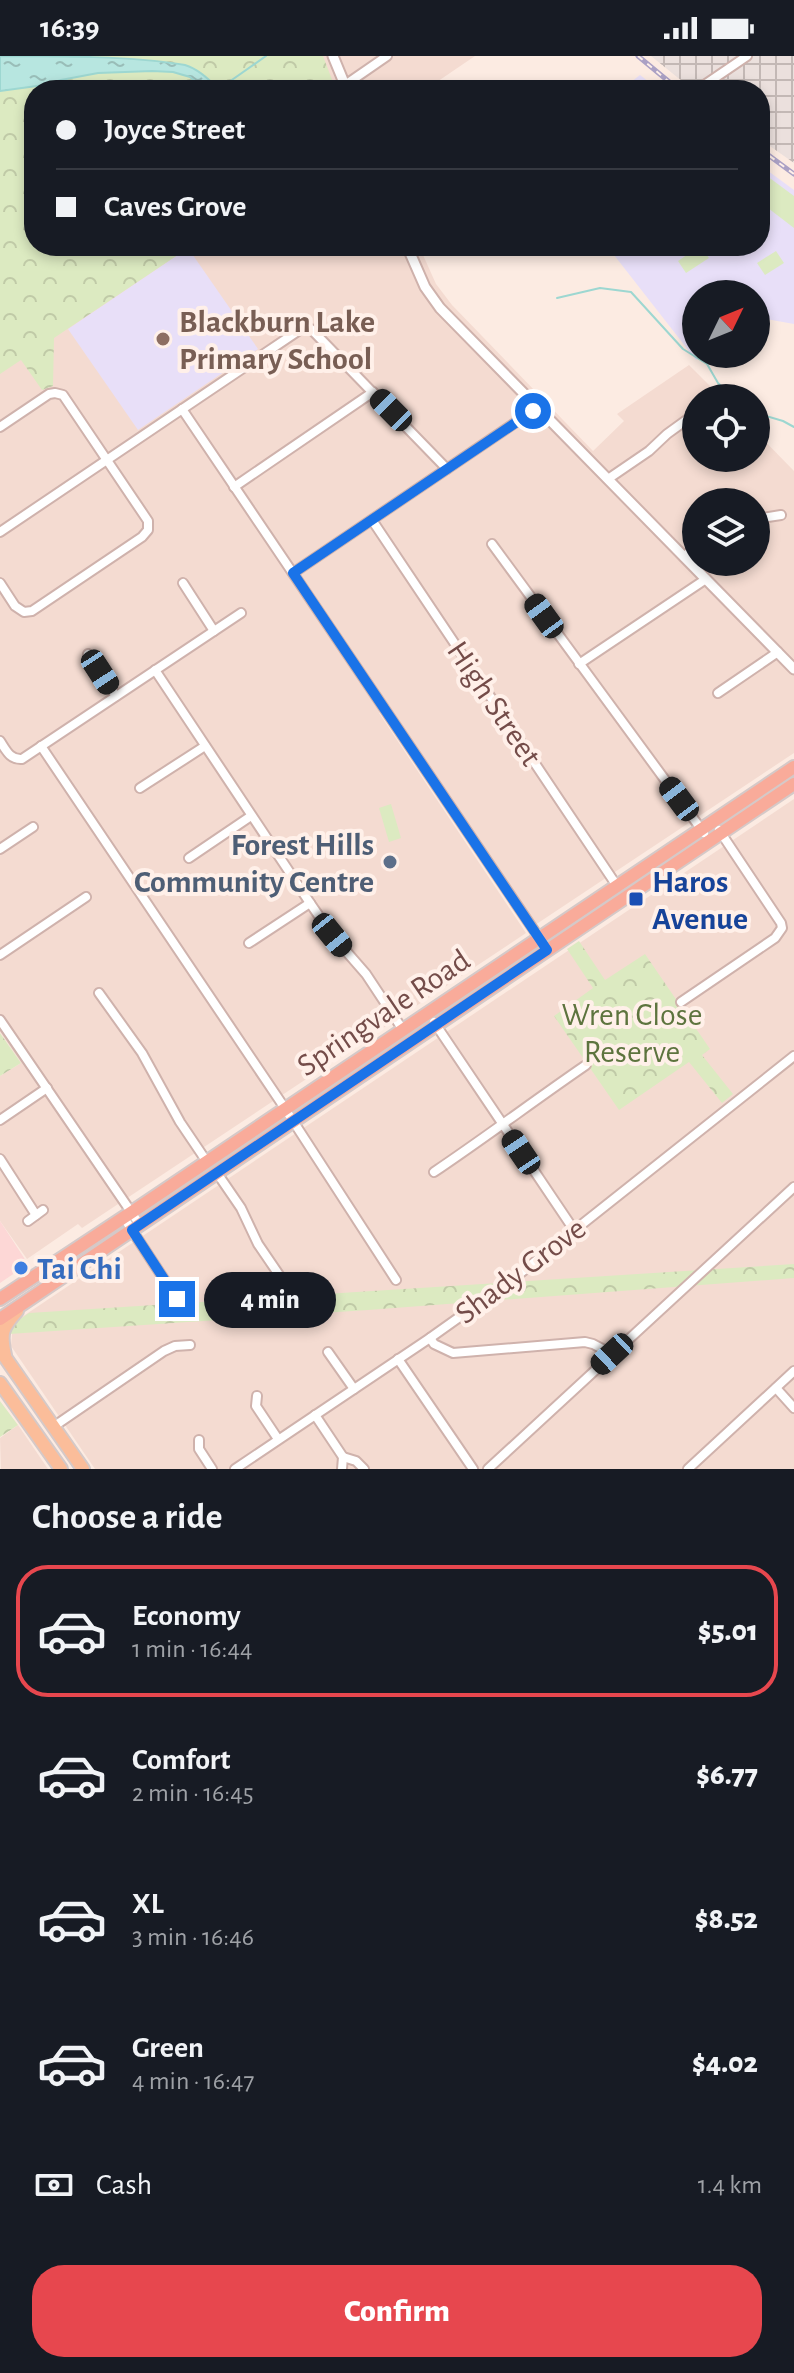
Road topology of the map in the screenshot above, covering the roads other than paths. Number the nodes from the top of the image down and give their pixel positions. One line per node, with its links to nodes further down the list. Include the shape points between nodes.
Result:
1 (333, 56): 4 (street)
2 (387, 56): 5 (street)
3 (747, 56): 6 (street)
4 (343, 80)
5 (355, 80)
6 (712, 80)
7 (411, 256): 9 (street, via 440,308)
8 (373, 392): 10 (street, via 311,329 301,329); 14 (street); 16 (street)
9 (537, 408): 14 (street); 15 (street)
10 (182, 409): 13 (street); 16 (street)
11 (682, 423): 15 (street)
12 (0, 427): 13 (street, via 49,394 63,395)
13 (107, 460): 20 (street); 26 (street, via 148,521 142,537 32,611 15,606)
14 (447, 469): 19 (street)
15 (608, 479): 22 (street)
16 (234, 487): 23 (street)
17 (781, 515): 18 (street)
18 (770, 517)
19 (372, 520): 23 (street); 51 (street, High Street)
20 (0, 532)
21 (492, 544): 32 (street)
22 (682, 555)
23 (293, 573): 54 (street)
24 (703, 576): 25 (street)
25 (706, 579): 30 (street); 32 (street)
26 (0, 583)
27 (183, 583): 29 (street)
28 (241, 613): 29 (street)
29 (214, 631): 34 (street)
30 (778, 652): 33 (street); 35 (street)
31 (88, 654): 36 (street)
32 (579, 664): 46 (street)
33 (794, 669)
34 (155, 670): 36 (street); 39 (street)
35 (718, 693)
36 (116, 696): 38 (street)
37 (0, 741): 40 (street)
38 (41, 746): 40 (street, via 22,759); 67 (street)
39 (205, 746): 44 (street); 45 (street)
40 (12, 757): 41 (street)
41 (0, 761)
42 (794, 767): 46 (highway, Springvale Road)
43 (794, 784): 48 (highway, Springvale Road)
44 (140, 788)
45 (251, 816): 50 (street); 53 (street)
46 (707, 825): 48 (street); 51 (highway, Springvale Road)
47 (33, 827): 49 (street)
48 (715, 837): 56 (highway, Springvale Road); 59 (street, via 782,928)
49 (0, 849)
50 (189, 858)
51 (617, 886): 54 (highway, Springvale Road)
52 (86, 897): 57 (street)
53 (310, 903): 55 (street); 63 (street)
54 (539, 938): 56 (street); 60 (highway, Springvale Road)
55 (249, 943)
56 (547, 950): 62 (highway, Springvale Road)
57 (0, 955)
58 (99, 993): 72 (street)
59 (681, 1002)
60 (428, 1013): 62 (street); 63 (highway, Springvale Road)
61 (0, 1020): 66 (street)
62 (436, 1025): 69 (highway, Springvale Road); 70 (street)
63 (403, 1030): 67 (highway, Springvale Road)
64 (794, 1056): 79 (street, Shady Grove)
65 (586, 1065): 70 (street)
66 (47, 1088): 68 (street); 77 (street)
67 (286, 1109): 69 (street); 72 (highway, Springvale Road)
68 (0, 1120)
69 (292, 1122): 74 (highway, Springvale Road); 80 (street)
70 (503, 1126): 73 (street); 79 (street)
71 (0, 1159): 76 (street)
72 (207, 1162): 77 (highway, Springvale Road)
73 (434, 1172)
74 (217, 1173): 78 (highway, Springvale Road); 81 (street)
75 (794, 1187): 89 (street)
76 (36, 1215)
77 (128, 1215): 78 (street); 82 (highway, Springvale Road)
78 (136, 1227): 83 (street); 84 (highway, Springvale Road)
79 (574, 1230): 86 (street, Shady Grove)
80 (396, 1280)
81 (288, 1288)
82 (0, 1298)
83 (177, 1299)
84 (21, 1306): 85 (highway, Springvale Road); 90 (main road, via 3,1330)
85 (0, 1319)
86 (430, 1338): 89 (street, via 453,1353 585,1342); 91 (street, Shady Grove)
87 (190, 1345): 99 (street, via 164,1351)
88 (328, 1352): 95 (street)
89 (612, 1354): 110 (street)
90 (3, 1355): 99 (main road)
91 (398, 1359): 95 (street, Shady Grove); 109 (street)
92 (794, 1371): 94 (street)
93 (1, 1385): 103 (main road)
94 (776, 1388): 97 (street); 111 (street)
95 (354, 1389): 98 (street, Shady Grove)
96 (257, 1396): 100 (street, via 256,1406)
97 (794, 1408)
98 (315, 1415): 100 (street, Shady Grove); 102 (street)
99 (53, 1427): 104 (main road)
100 (278, 1439): 106 (street, Shady Grove)
101 (199, 1440): 105 (street)
102 (343, 1457): 107 (street); 108 (street)
103 (61, 1469)
104 (83, 1469)
105 (212, 1469)
106 (235, 1469)
107 (342, 1469)
108 (364, 1469)
109 (473, 1469)
110 (488, 1469)
111 (688, 1469)

